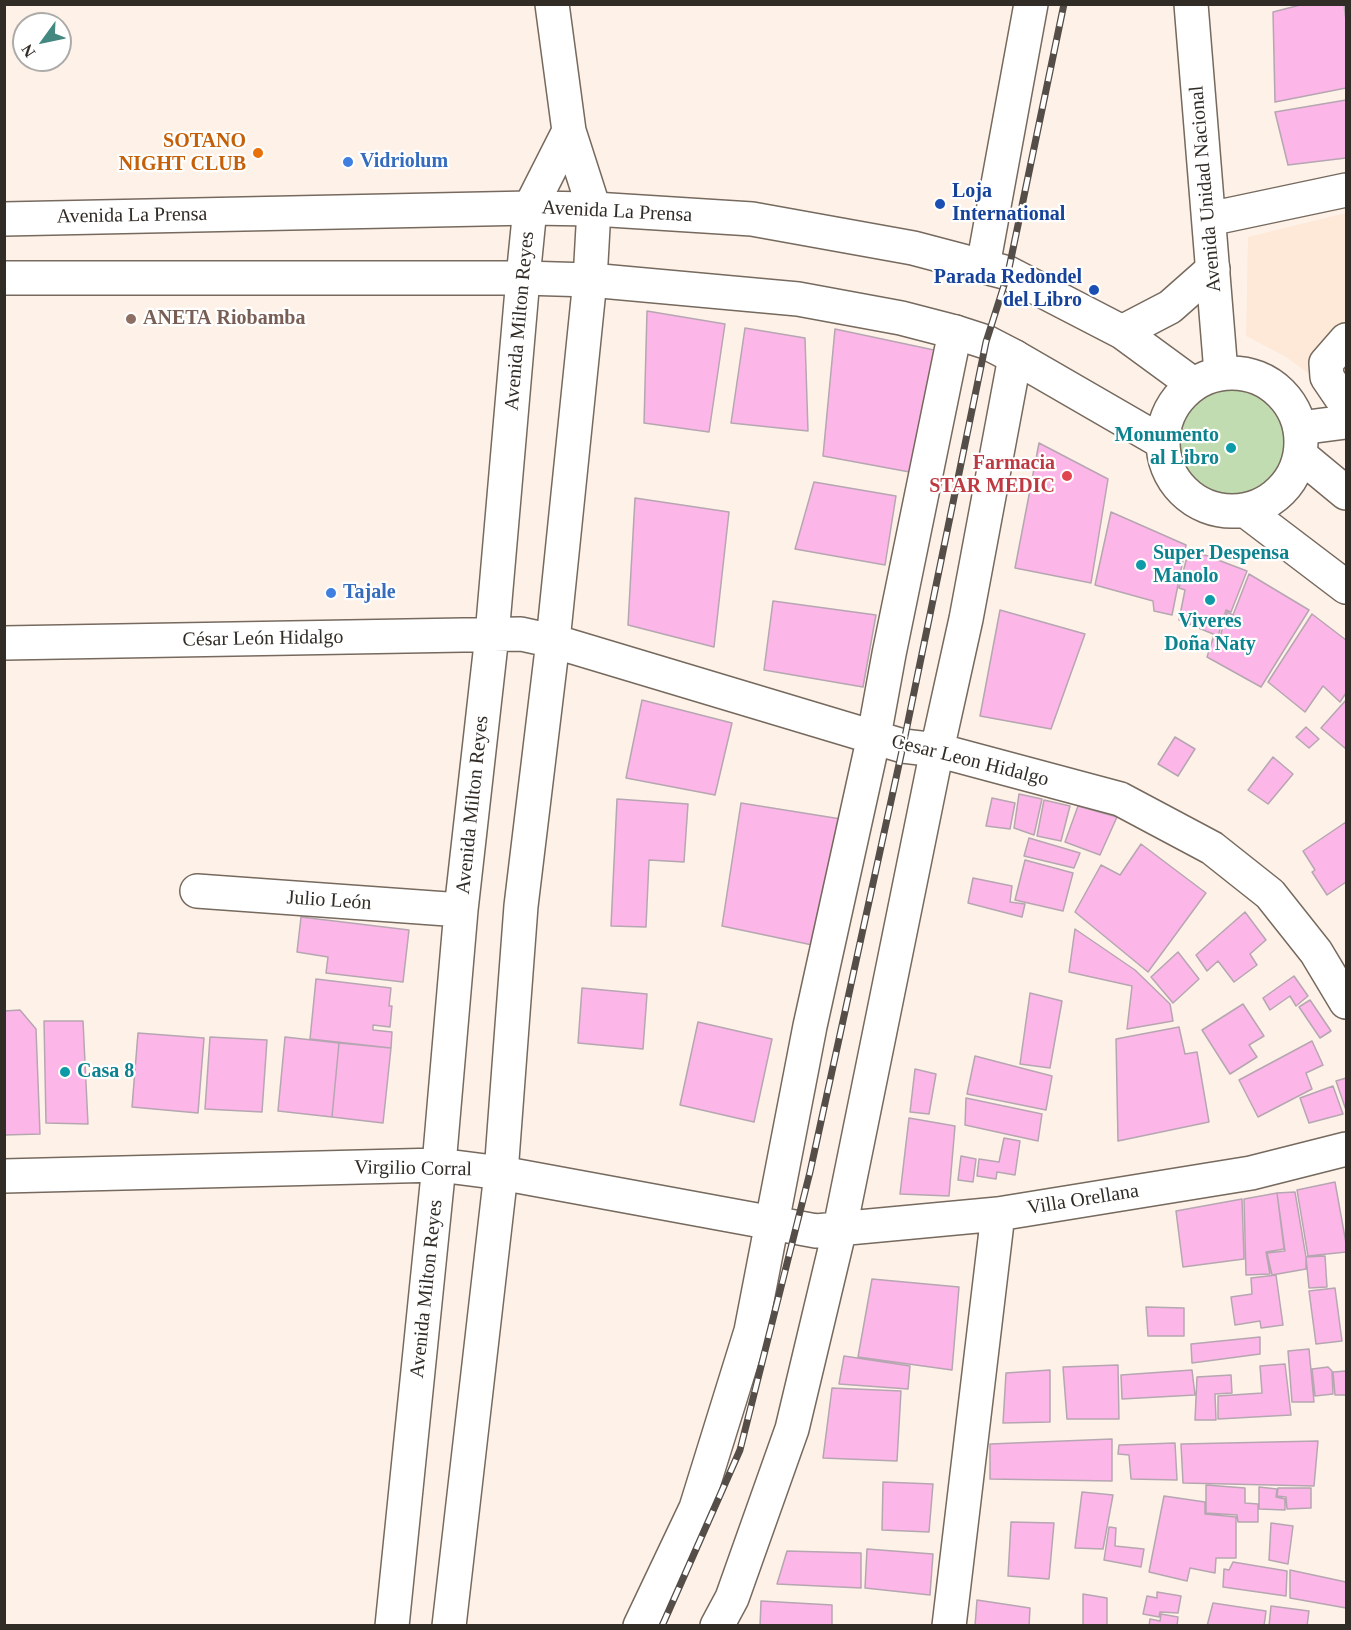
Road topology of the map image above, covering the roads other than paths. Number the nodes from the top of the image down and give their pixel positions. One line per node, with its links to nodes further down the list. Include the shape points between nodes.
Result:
1 (552, 4): 4 (street)
2 (1031, 4): 10 (street)
3 (1191, 4): 9 (street, Avenida Unidad Nacional)
4 (569, 131): 6 (street, Avenida Milton Reyes); 7 (street, Avenida Milton Reyes)
5 (1347, 190): 9 (street)
6 (530, 208): 7 (street, Avenida La Prensa); 8 (street, Avenida La Prensa); 13 (street, Avenida Milton Reyes)
7 (594, 209): 10 (street, Avenida La Prensa, via 752,219 913,248); 14 (street, Avenida Milton Reyes)
8 (4, 219)
9 (1209, 219): 11 (street, Avenida Unidad Nacional)
10 (983, 266): 16 (street, Avenida La Prensa, via 1008,273)
11 (1213, 269): 16 (street, via 1170,308); 19 (street, Avenida Unidad Nacional)
12 (4, 278): 13 (street)
13 (523, 278): 14 (street); 27 (street, Avenida Milton Reyes)
14 (590, 280): 15 (street, via 798,299); 27 (street, Avenida Milton Reyes)
15 (955, 332): 18 (street); 29 (street)
16 (1122, 332): 19 (street, Avenida La Prensa)
17 (1347, 340): 20 (street, via 1326,363 1327,377)
18 (1015, 357): 22 (street); 30 (street)
19 (1207, 379): 22 (street, via 1176,400 1166,420); 23 (street, via 1248,375 1271,386 1290,405)
20 (1347, 405)
21 (1347, 422): 23 (street)
22 (1162, 442): 25 (street, via 1169,472 1188,496 1216,510)
23 (1300, 442): 24 (street); 25 (street, via 1290,480 1271,500)
24 (1347, 493)
25 (1246, 511): 26 (street)
26 (1347, 587)
27 (522, 637): 28 (street, César León Hidalgo); 29 (street, Cesar Leon Hidalgo); 32 (street, Avenida Milton Reyes); 36 (street, Avenida Milton Reyes, via 522,906)
28 (4, 643)
29 (874, 736): 30 (street, Cesar Leon Hidalgo, via 903,746); 39 (street)
30 (937, 750): 33 (street, Cesar Leon Hidalgo, via 1120,799 1212,848 1270,894 1316,952); 40 (street)
31 (197, 891): 32 (street, Julio León)
32 (462, 910): 35 (street, Avenida Milton Reyes)
33 (1347, 1002)
34 (1347, 1149): 38 (street, Villa Orellana, via 1251,1173)
35 (439, 1165): 36 (street, Virgilio Corral); 37 (street, Virgilio Corral); 41 (street, Avenida Milton Reyes)
36 (501, 1173): 39 (street, Virgilio Corral); 42 (street, Avenida Milton Reyes)
37 (4, 1176)
38 (998, 1214): 40 (street, Villa Orellana); 45 (street)
39 (771, 1222): 40 (street, Virgilio Corral); 43 (street, via 751,1331 696,1508)
40 (828, 1229): 44 (street, via 792,1429 732,1598)
41 (392, 1626)
42 (449, 1626)
43 (640, 1626)
44 (717, 1626)
45 (950, 1626)

